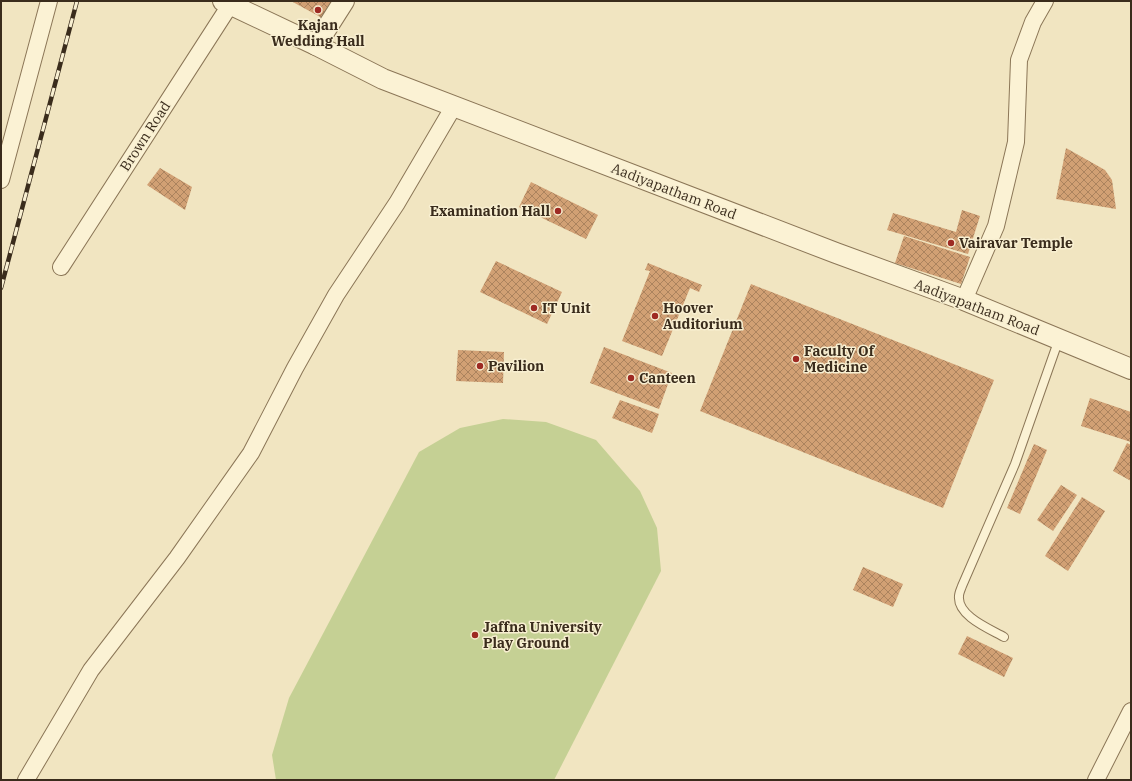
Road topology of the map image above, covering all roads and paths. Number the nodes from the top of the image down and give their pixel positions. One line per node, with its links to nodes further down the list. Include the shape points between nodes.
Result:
1 (49, 1): 7 (street)
2 (344, 1): 5 (street)
3 (1045, 1): 9 (street, via 1033,22 1019,60 1016,142 996,226)
4 (226, 3): 5 (street, Aadiyapatham Road); 8 (street, Brown Road)
5 (316, 45): 6 (street, Aadiyapatham Road, via 383,79)
6 (454, 106): 9 (street, Aadiyapatham Road); 14 (street, via 397,203 336,295 251,453 177,558 91,670)
7 (1, 180)
8 (61, 267)
9 (964, 300): 10 (street, Aadiyapatham Road)
10 (1059, 339): 11 (street, Aadiyapatham Road); 12 (lane, via 1015,464 959,597 962,609 974,620)
11 (1131, 369)
12 (1004, 637)
13 (1131, 711): 15 (street)
14 (26, 780)
15 (1096, 780)

